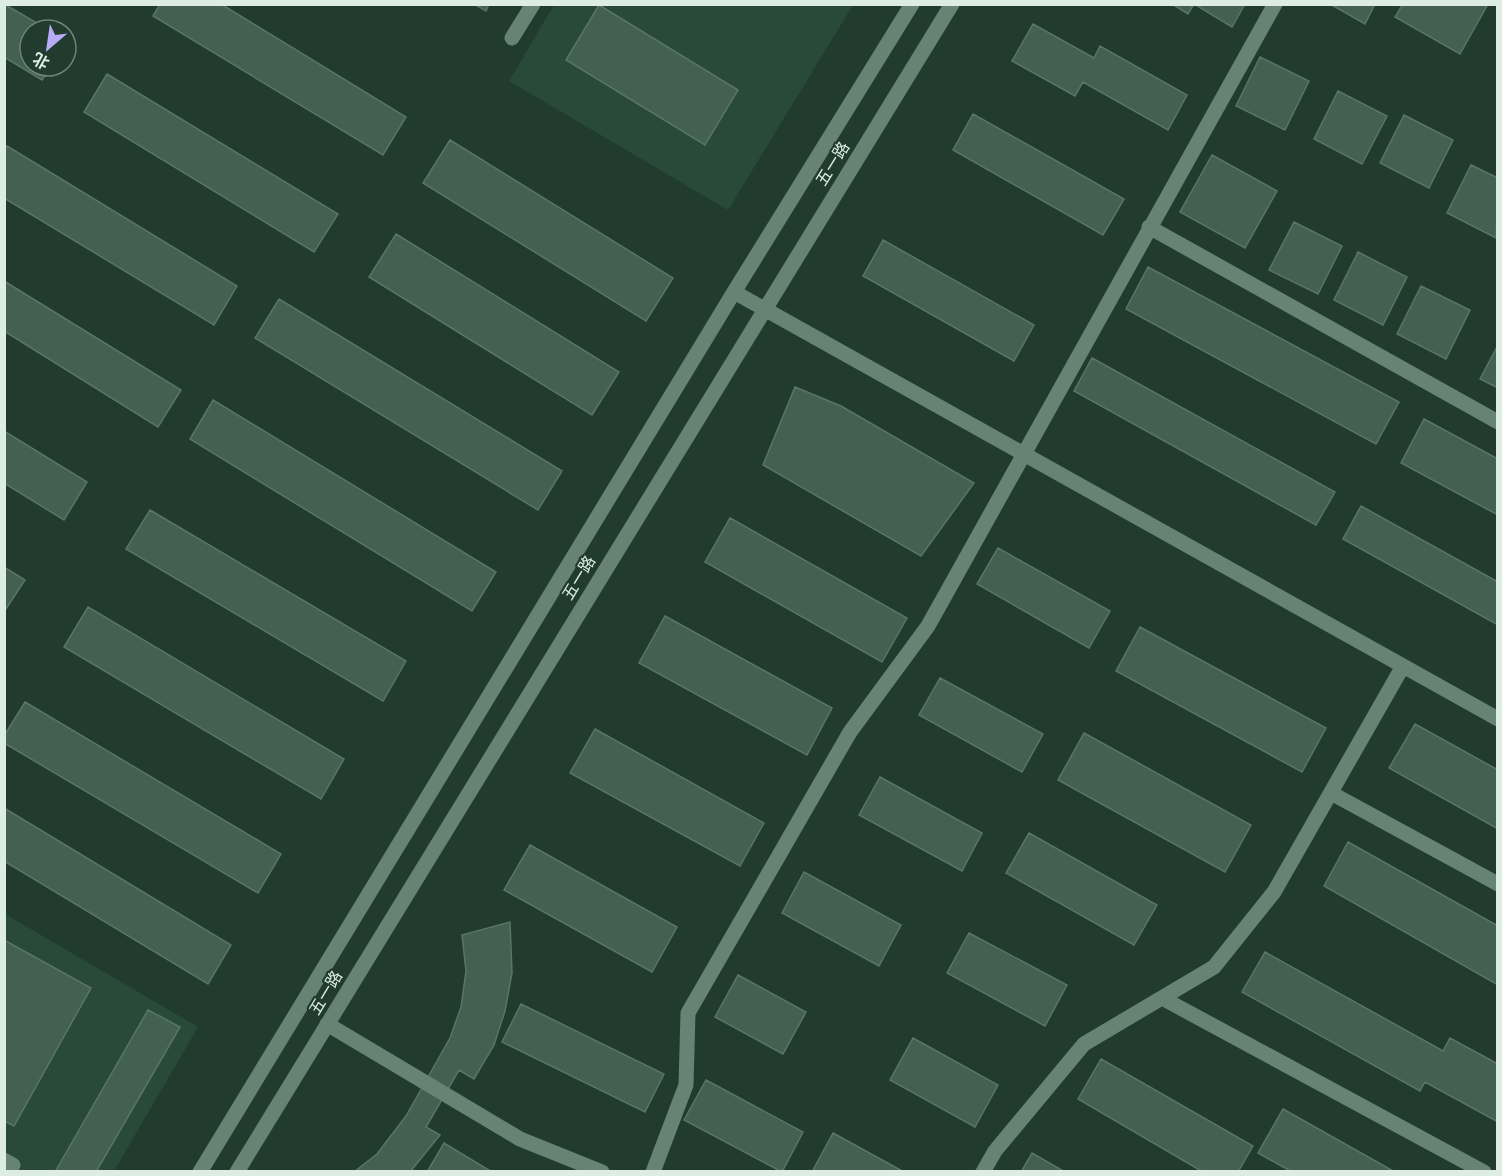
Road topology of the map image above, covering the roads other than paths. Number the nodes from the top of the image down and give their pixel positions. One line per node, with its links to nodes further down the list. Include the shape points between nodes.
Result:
1 (533, 4): 5 (street)
2 (912, 4): 7 (street, 五一路)
3 (952, 4): 8 (street, 五一路)
4 (1275, 4): 6 (street)
5 (512, 39)
6 (1149, 228): 9 (street); 10 (street)
7 (734, 291): 8 (street); 17 (street, 五一路)
8 (765, 309): 10 (street); 16 (street, 五一路)
9 (1497, 422)
10 (1023, 453): 11 (street); 20 (street, via 928,626 850,732 688,1013 686,1084)
11 (1403, 666): 12 (street); 13 (street)
12 (1497, 719)
13 (1331, 793): 14 (street); 15 (street, via 1274,892 1214,967)
14 (1497, 884)
15 (1162, 998): 21 (street, via 1084,1044 995,1151); 22 (street)
16 (327, 1024): 18 (street, 五一路); 19 (street, via 520,1139)
17 (200, 1172)
18 (237, 1172)
19 (602, 1172)
20 (653, 1172)
21 (983, 1172)
22 (1484, 1172)

